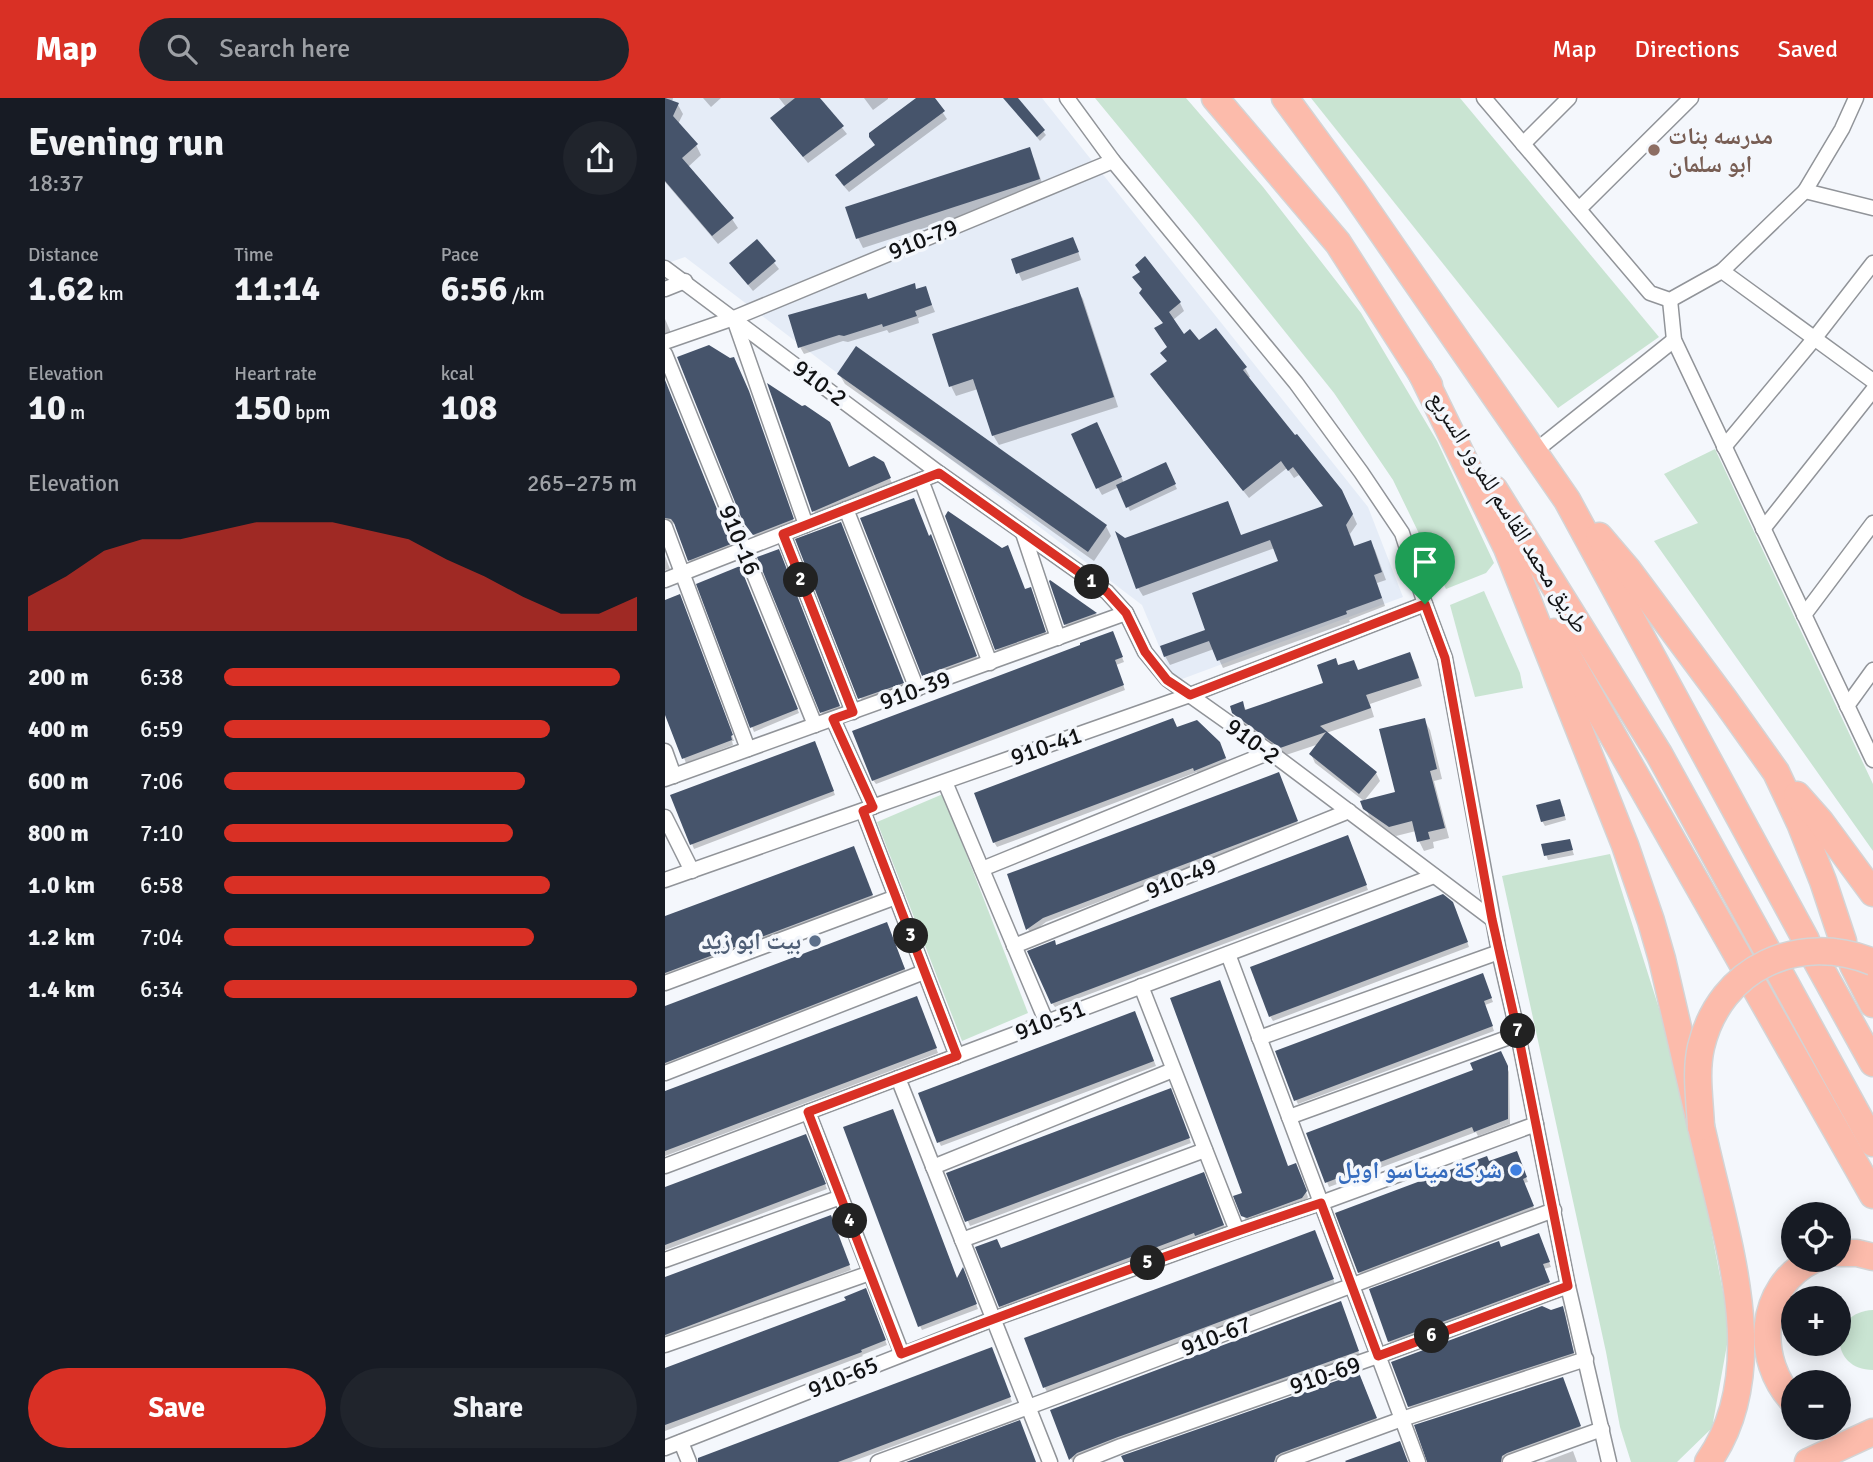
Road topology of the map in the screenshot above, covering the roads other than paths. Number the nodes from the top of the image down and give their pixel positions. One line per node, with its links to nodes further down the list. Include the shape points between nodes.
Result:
1 (1067, 98): 9 (street)
2 (1215, 98): 24 (highway, طريق محمد القاسم للمرور السريع, via 1338,243)
3 (1285, 98): 28 (highway, طريق محمد القاسم للمرور السريع)
4 (1484, 98): 8 (street)
5 (1569, 98): 8 (street)
6 (1692, 98): 12 (street)
7 (1856, 98): 10 (street)
8 (1523, 144): 12 (street)
9 (1113, 161): 19 (street, 910-79); 43 (street, via 1296,383 1361,472 1402,533)
10 (1805, 191): 11 (street); 15 (street)
11 (1873, 208)
12 (1579, 209): 18 (street, via 1650,293)
13 (1873, 264): 20 (street)
14 (665, 268): 16 (street, 910-2)
15 (1722, 271): 18 (street); 20 (street)
16 (685, 281): 17 (street); 19 (street, 910-2)
17 (665, 289)
18 (1670, 300): 21 (street)
19 (734, 318): 22 (street, 910-79); 29 (street, 910-2); 34 (street)
20 (1814, 339): 25 (street); 27 (street)
21 (1674, 341): 27 (street); 28 (street)
22 (665, 342)
23 (665, 354): 40 (street, 910-16)
24 (1420, 370): 39 (highway); 92 (highway, طريق محمد القاسم للمرور السريع, via 1659,754)
25 (1873, 381)
26 (1873, 390): 36 (street)
27 (1724, 447): 36 (street)
28 (1534, 452): 31 (highway, طريق محمد القاسم للمرور السريع)
29 (939, 473): 30 (street); 37 (street, 910-2)
30 (921, 480): 32 (street); 47 (street)
31 (1567, 500): 59 (highway, via 1627,570); 84 (highway, طريق محمد القاسم للمرور السريع)
32 (846, 509): 34 (street); 49 (street)
33 (1873, 523): 45 (street)
34 (806, 525): 38 (street)
35 (665, 527): 41 (street)
36 (1763, 529): 45 (street)
37 (1023, 533): 44 (street, 910-2, via 1107,592); 46 (street)
38 (783, 534): 40 (street); 52 (street)
39 (1507, 548): 91 (highway, bridge, via 1651,920); 96 (highway)
40 (744, 550): 41 (street); 54 (street, 910-16)
41 (682, 574): 42 (street); 55 (street)
42 (665, 580)
43 (1425, 604): 50 (street, 910-41); 71 (street, via 1445,658)
44 (1126, 613): 46 (street, 910-39); 50 (street, 910-2, via 1145,652 1167,680)
45 (1804, 615): 51 (street)
46 (1058, 638): 47 (street, 910-39)
47 (990, 663): 49 (street, 910-39)
48 (1873, 670): 51 (street)
49 (917, 689): 52 (street, 910-39)
50 (1190, 695): 57 (street, 910-2); 61 (street, 910-41)
51 (1847, 706): 58 (street)
52 (853, 712): 53 (street, 910-39)
53 (833, 719): 54 (street, 910-39); 62 (street)
54 (815, 725): 55 (street, 910-39)
55 (748, 749): 60 (street, 910-39)
56 (665, 751): 60 (street)
57 (1270, 752): 63 (street, 910-2); 65 (street)
58 (1873, 760)
59 (1776, 772): 69 (highway, via 1820,821); 75 (highway)
60 (669, 777)
61 (945, 782): 62 (street, 910-41); 65 (street)
62 (868, 809): 66 (street, 910-41); 70 (street)
63 (1349, 811): 67 (street, 910-2); 72 (street, 910-49)
64 (665, 817): 66 (street)
65 (982, 869): 72 (street)
66 (692, 871): 68 (street, 910-41)
67 (1434, 876): 71 (street, 910-2); 74 (street, 910-51)
68 (665, 880)
69 (1873, 893)
70 (896, 897): 76 (street); 77 (street)
71 (1492, 919): 73 (street)
72 (1014, 946): 80 (street)
73 (1499, 952): 81 (street); 82 (street)
74 (1228, 954): 78 (street, 910-51); 82 (street)
75 (1856, 956): 79 (highway); 91 (highway, bridge, via 1804,952 1774,959 1725,996 1704,1037 1698,1070)
76 (924, 972): 83 (street); 86 (street)
77 (665, 983)
78 (1141, 986): 80 (street, 910-51); 85 (street)
79 (1873, 1004)
80 (1046, 1021): 83 (street, 910-51)
81 (1518, 1034): 89 (street); 90 (street)
82 (1259, 1038): 89 (street)
83 (957, 1056): 87 (street, 910-51)
84 (1873, 1063)
85 (1174, 1070): 93 (street); 95 (street)
86 (665, 1073)
87 (898, 1078): 88 (street, 910-51); 95 (street)
88 (808, 1112): 94 (street, 910-51); 97 (street)
89 (1289, 1117): 98 (street)
90 (1537, 1124): 98 (street, 910-65); 99 (street)
91 (1702, 1127): 133 (highway, via 1734,1272 1741,1331 1734,1406)
92 (1873, 1143)
93 (1205, 1150): 100 (street); 101 (street)
94 (665, 1166)
95 (933, 1167): 101 (street)
96 (1873, 1195)
97 (841, 1197): 104 (street); 106 (street)
98 (1321, 1203): 100 (street, 910-65); 107 (street)
99 (1554, 1210): 107 (street, 910-67); 108 (street)
100 (1237, 1231): 109 (street, 910-65)
101 (962, 1240): 109 (street)
102 (1851, 1253): 103 (highway)
103 (1873, 1257)
104 (665, 1260)
105 (1794, 1272): 114 (highway, via 1782,1286 1768,1322 1768,1352)
106 (870, 1273): 110 (street); 111 (street)
107 (1351, 1284): 112 (street); 115 (street, 910-67)
108 (1568, 1286): 112 (street, 910-69); 113 (street)
109 (993, 1319): 111 (street, 910-65); 115 (street)
110 (665, 1345)
111 (901, 1354): 121 (street, 910-65)
112 (1378, 1356): 116 (street); 122 (street, 910-69)
113 (1586, 1359): 116 (street); 119 (street)
114 (1781, 1386)
115 (1028, 1408): 125 (street, 910-67); 126 (street)
116 (1402, 1419): 129 (street); 130 (street)
117 (1873, 1424): 118 (highway)
118 (1851, 1426)
119 (1602, 1429): 131 (street); 132 (street)
120 (1873, 1432): 134 (highway)
121 (681, 1442): 123 (street, 910-65); 124 (street)
122 (1121, 1446): 127 (street, 910-69); 128 (street)
123 (665, 1448)
124 (689, 1462)
125 (878, 1462)
126 (1050, 1462)
127 (1081, 1462)
128 (1112, 1462)
129 (1284, 1462)
130 (1417, 1462)
131 (1510, 1462)
132 (1609, 1462)
133 (1708, 1462)
134 (1808, 1462)

